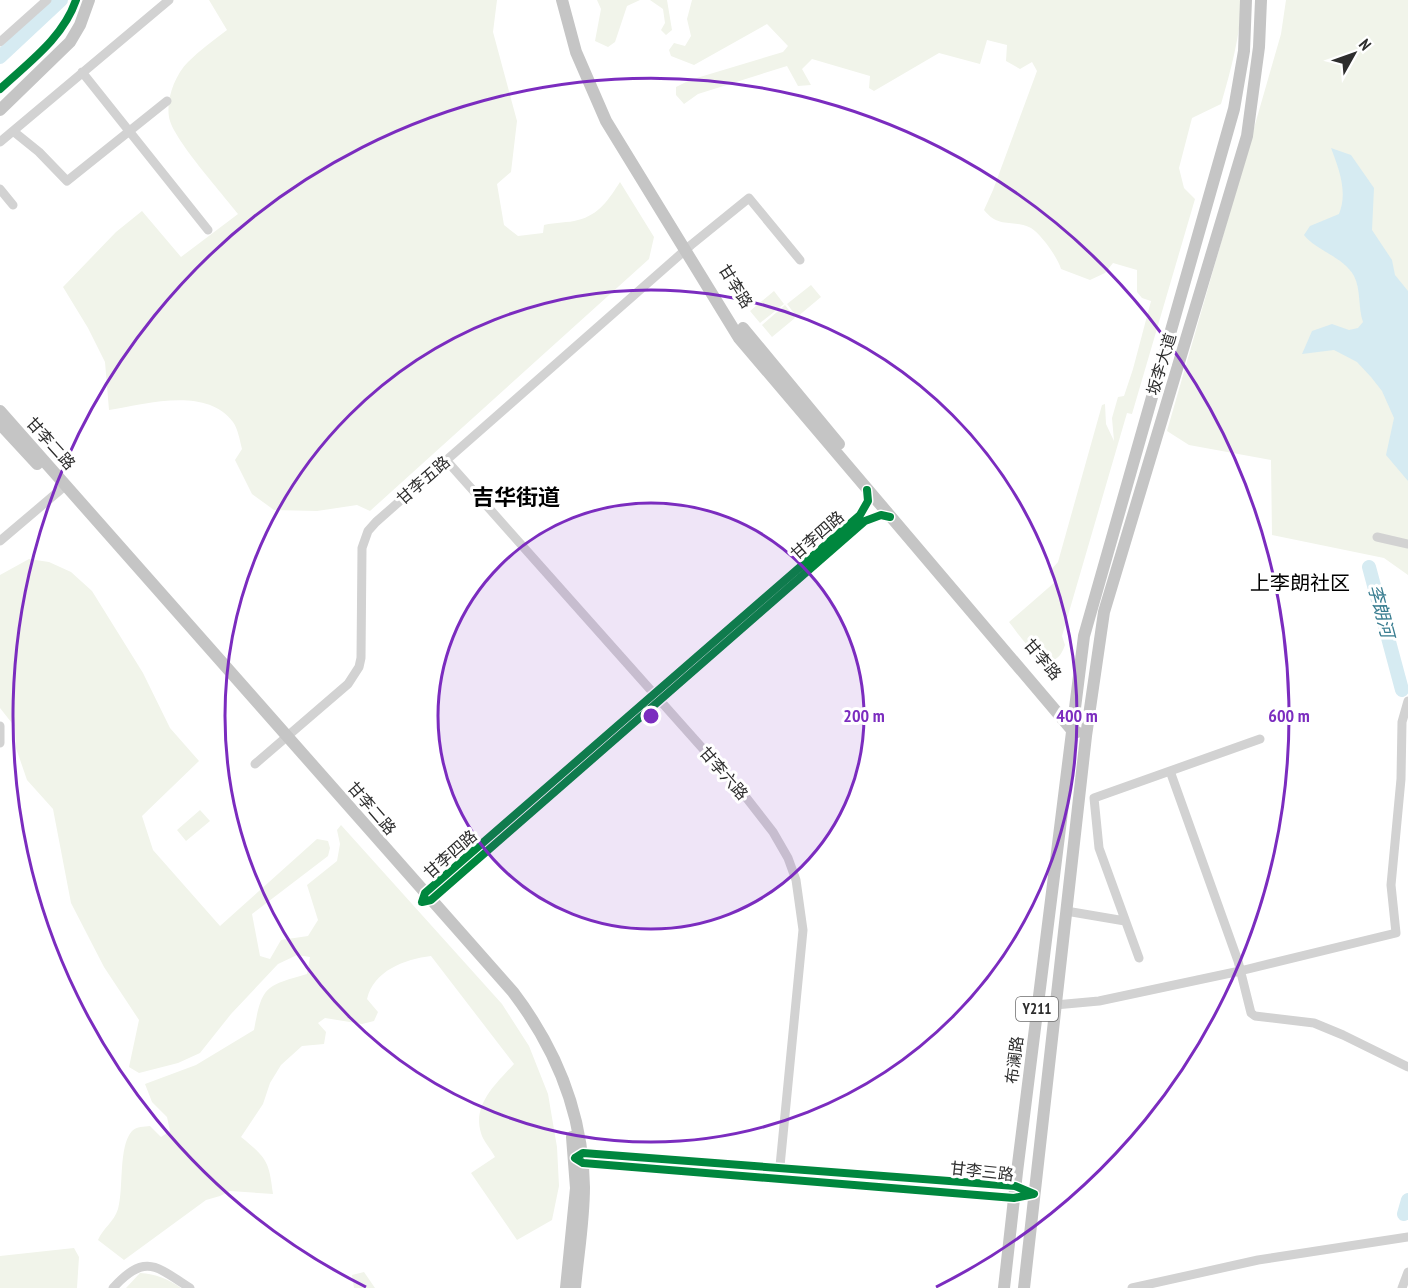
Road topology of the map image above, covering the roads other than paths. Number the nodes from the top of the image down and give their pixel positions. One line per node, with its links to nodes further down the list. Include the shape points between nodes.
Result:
1 (47, 0): 9 (street)
2 (80, 0): 11 (main road, via 59,43)
3 (89, 0): 13 (main road, via 70,42)
4 (169, 0): 10 (street)
5 (562, 0): 20 (main road, 甘李路, via 576,52 602,111)
6 (570, 0): 20 (main road, 甘李路, via 577,32 614,119)
7 (1246, 0): 33 (main road, 坂李大道, via 1244,51 1233,109 1090,608 1079,659)
8 (1261, 0): 35 (main road, 坂李大道, via 1247,136 1104,612)
9 (0, 42)
10 (82, 72): 14 (street); 15 (street)
11 (0, 99)
12 (166, 101): 15 (street)
13 (0, 110)
14 (13, 131): 15 (street, via 67,181); 16 (street)
15 (129, 131): 19 (street)
16 (0, 142)
17 (0, 189): 18 (street)
18 (14, 205)
19 (208, 230)
20 (688, 248): 21 (street, 甘李五路, via 749,198); 24 (street, 甘李五路); 26 (main road, 甘李路, via 726,319 755,359); 33 (main road, 甘李路, via 759,351)
21 (800, 260)
22 (0, 411): 25 (main road, 甘李二路)
23 (0, 424): 25 (main road, 甘李二路)
24 (446, 460): 31 (street, 甘李六路); 36 (street, 甘李五路, via 368,531 362,548 359,667 348,684)
25 (63, 487): 29 (street); 36 (main road, 甘李二路)
26 (867, 490): 27 (main road, 甘李路); 31 (street, 甘李四路, via 868,501 860,515)
27 (890, 517): 31 (street, 甘李四路, via 881,515 865,521); 33 (main road, 甘李路)
28 (1377, 537): 30 (street)
29 (0, 541)
30 (1408, 544)
31 (657, 697): 41 (street, 甘李四路); 51 (street, 甘李六路, via 773,832 796,879 803,930)
32 (1408, 701): 45 (street, via 1402,722 1391,885)
33 (1072, 725): 35 (main road, 甘李路); 52 (main road, 布澜路 / Y211)
34 (0, 726): 38 (street)
35 (1086, 736): 42 (main road, Y211)
36 (284, 739): 39 (street, 甘李五路); 41 (main road, 甘李二路)
37 (1260, 739): 40 (street)
38 (0, 743)
39 (255, 764)
40 (1170, 771): 43 (street, via 1094,798 1099,848); 47 (street)
41 (426, 898): 50 (main road, 甘李二路, via 507,997 540,1046 564,1103)
42 (1066, 911): 43 (street); 48 (main road, Y211)
43 (1125, 921): 46 (street)
44 (1408, 930): 45 (street)
45 (1396, 933): 47 (street)
46 (1139, 958)
47 (1240, 971): 48 (street, via 1099,1001); 49 (street, via 1255,1016 1314,1023)
48 (1055, 1005): 53 (main road, Y211)
49 (1408, 1067)
50 (580, 1158): 52 (street, 甘李三路); 58 (main road, 甘李二路); 59 (main road, 甘李二路, via 582,1216)
51 (780, 1166)
52 (1014, 1192): 53 (street, 甘李三路); 60 (main road, 布澜路 / Y211)
53 (1034, 1194): 61 (main road, Y211)
54 (1408, 1237): 62 (street, via 1258,1260)
55 (1408, 1272): 63 (street)
56 (114, 1288): 57 (street, via 134,1269 147,1265 162,1269)
57 (190, 1288)
58 (566, 1288)
59 (575, 1288)
60 (1004, 1288)
61 (1024, 1288)
62 (1132, 1288)
63 (1402, 1288)

